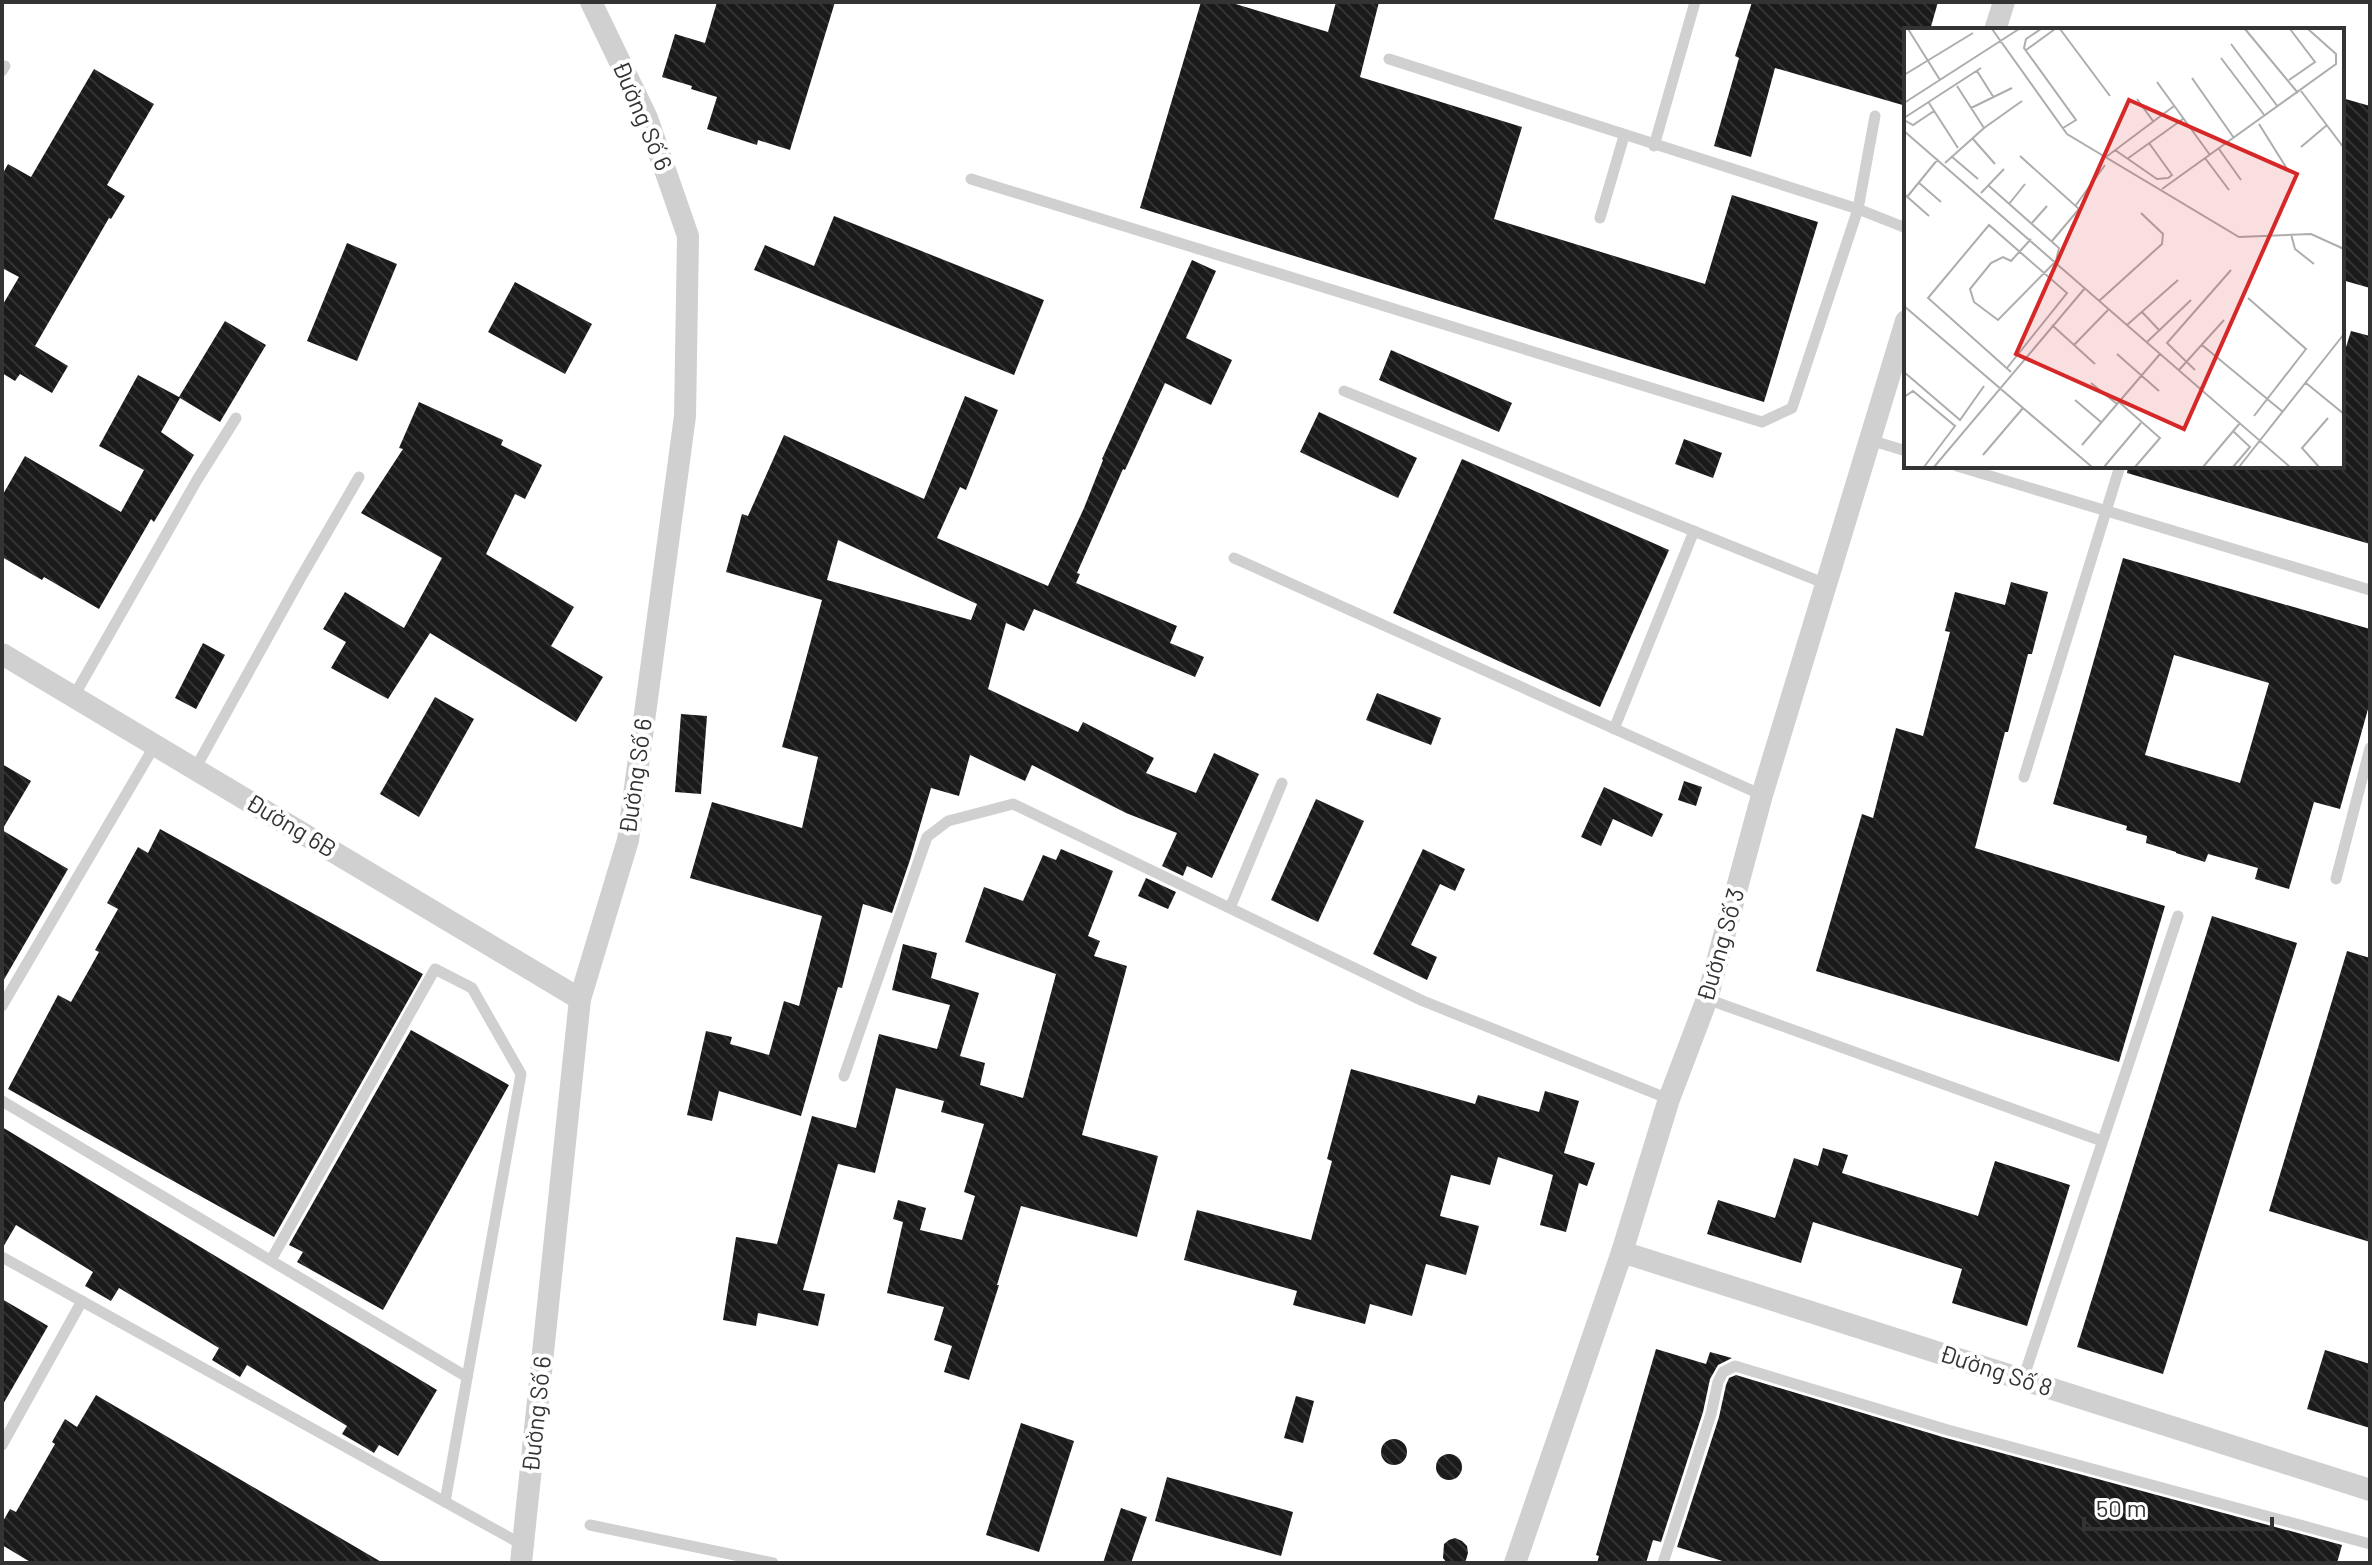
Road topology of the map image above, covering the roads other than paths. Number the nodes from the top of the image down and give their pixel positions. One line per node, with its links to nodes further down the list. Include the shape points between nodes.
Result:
1 (591, 2): 38 (street, Đường Số 6, via 647,118 688,236 685,416 628,840)
2 (1695, 2): 8 (lane)
3 (2004, 2): 4 (street)
4 (1996, 28)
5 (1389, 59): 7 (lane)
6 (1875, 116): 10 (lane)
7 (1624, 136): 8 (lane); 11 (lane)
8 (1654, 146): 10 (lane)
9 (971, 179): 10 (lane, via 1762,422 1792,408)
10 (1858, 209): 12 (lane)
11 (1600, 218)
12 (1904, 227)
13 (1904, 328): 16 (street, Đường Số 3)
14 (1344, 391): 22 (lane)
15 (236, 418): 27 (lane)
16 (1870, 440): 17 (lane); 24 (street, Đường Số 3)
17 (1904, 450)
18 (1964, 468): 21 (lane)
19 (2119, 468): 21 (lane)
20 (359, 477): 31 (lane)
21 (2108, 511): 25 (lane); 32 (lane)
22 (1694, 531): 24 (lane); 28 (lane)
23 (1234, 558): 28 (lane)
24 (1826, 584): 34 (street, Đường Số 3)
25 (2370, 590)
26 (2, 654): 27 (street, Đường 6B)
27 (74, 696): 29 (street, Đường 6B)
28 (1614, 729): 34 (lane)
29 (155, 745): 31 (street, Đường 6B); 40 (lane)
30 (2370, 748): 35 (lane)
31 (195, 769): 38 (street, Đường 6B)
32 (2024, 777)
33 (1282, 783): 36 (lane)
34 (1762, 795): 39 (street, Đường Số 3)
35 (2336, 879)
36 (1230, 908): 41 (lane, via 1013,804 948,821 927,837); 42 (lane, via 1423,1001)
37 (2178, 916): 44 (lane)
38 (580, 999): 56 (street, Đường Số 6)
39 (1707, 999): 42 (street, Đường Số 3); 44 (lane)
40 (2, 1006)
41 (844, 1076)
42 (1669, 1099): 45 (street, Đường Số 3)
43 (2, 1101): 47 (lane)
44 (2102, 1141): 50 (lane)
45 (1622, 1252): 50 (street, Đường Số 8); 58 (street, Đường Số 3)
46 (2, 1257): 48 (lane)
47 (271, 1260): 49 (lane); 49 (lane, via 435,969 472,988 521,1074)
48 (82, 1301): 51 (lane); 53 (lane)
49 (467, 1377): 53 (lane)
50 (2023, 1379): 52 (street, Đường Số 8)
51 (2, 1445)
52 (2370, 1490)
53 (445, 1502): 56 (lane)
54 (590, 1525): 57 (lane)
55 (2370, 1544): 59 (lane, via 1948,1430 1735,1366 1718,1382)
56 (522, 1554)
57 (773, 1563)
58 (1515, 1563)
59 (1663, 1563)

